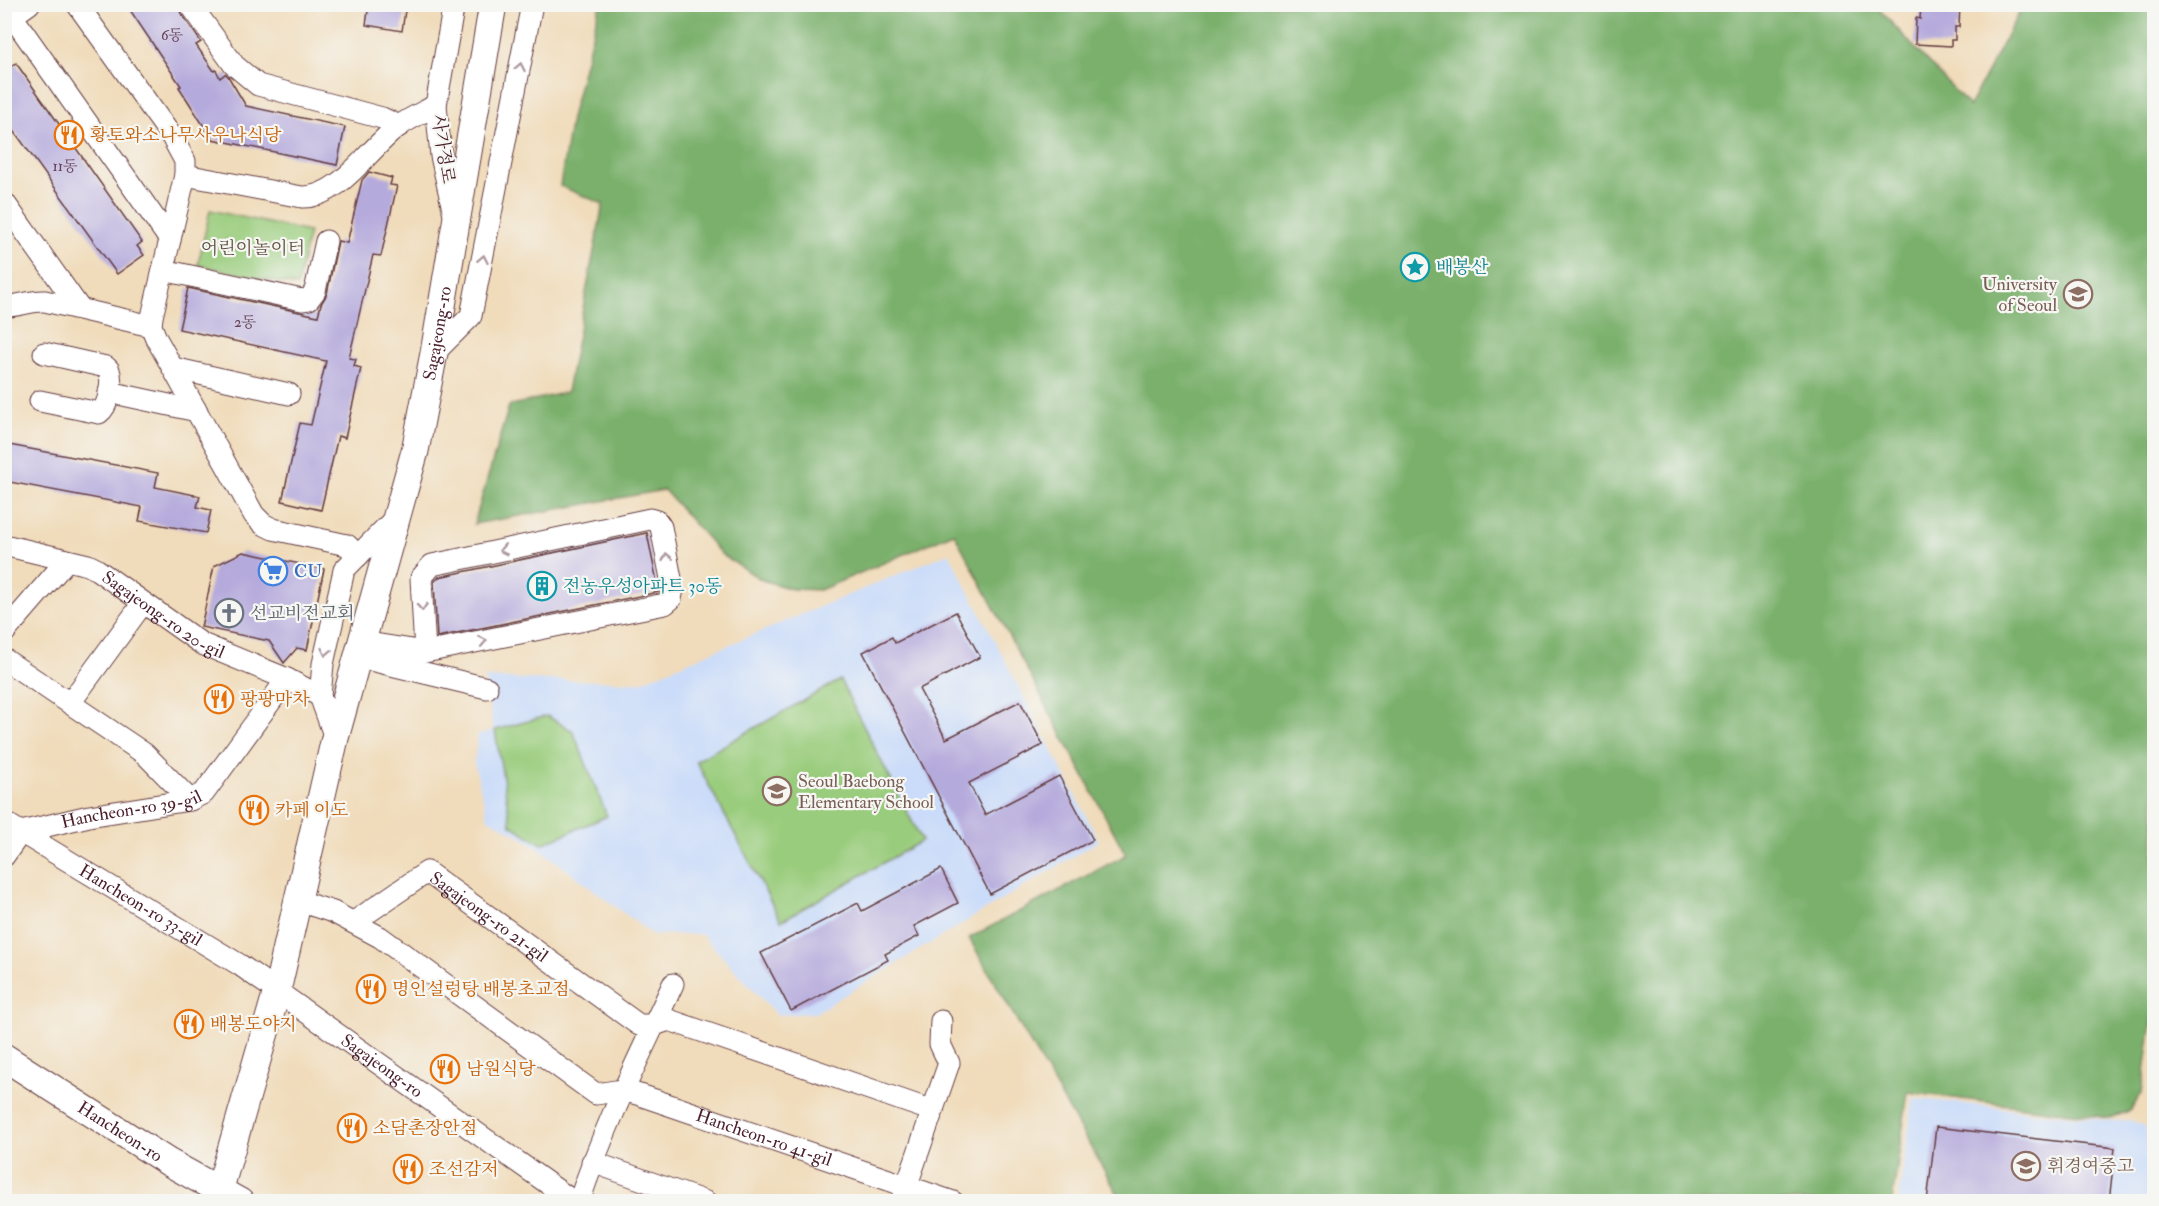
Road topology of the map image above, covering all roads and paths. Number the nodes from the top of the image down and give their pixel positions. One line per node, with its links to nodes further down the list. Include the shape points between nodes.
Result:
1 (76, 4): 9 (street, via 176,143 185,161)
2 (190, 4): 8 (street, via 234,65 258,85)
3 (454, 4): 7 (street, 사가정로)
4 (494, 4): 11 (main road, Sagajeong-ro)
5 (532, 4): 19 (street, one-way to 5, via 471,316)
6 (15, 14): 12 (street)
7 (436, 105): 8 (street); 11 (street, 사가정로, via 441,156)
8 (399, 126): 9 (street, via 330,190 313,198)
9 (185, 175): 12 (street)
10 (4, 202): 16 (street)
11 (456, 222): 19 (main road, Sagajeong-ro)
12 (170, 240): 14 (street)
13 (326, 241): 14 (street, via 315,291 302,300)
14 (163, 270): 17 (street)
15 (4, 306): 16 (street, via 36,300)
16 (80, 309): 17 (street)
17 (151, 326): 20 (street)
18 (44, 353): 21 (street, via 106,367 111,376)
19 (434, 353): 25 (main road, Sagajeong-ro)
20 (173, 368): 22 (street); 24 (street)
21 (109, 392): 23 (street, via 99,413); 24 (street)
22 (289, 394)
23 (40, 401)
24 (196, 411): 27 (street, via 263,524 347,545)
25 (399, 513): 27 (street); 31 (main road, Sagajeong-ro)
26 (4, 545): 28 (street, Sagajeong-ro 20-gil)
27 (358, 556): 36 (street, one-way to 36, via 344,570 323,664)
28 (67, 560): 29 (street, Sagajeong-ro 20-gil, via 96,569); 30 (street)
29 (143, 603): 34 (street, Sagajeong-ro 20-gil, via 202,644); 37 (street)
30 (4, 633)
31 (360, 649): 32 (street); 35 (street); 38 (main road, Sagajeong-ro)
32 (425, 652): 32 (street, one-way to 32, via 665,604 673,589 660,526 650,519 432,565 421,578)
33 (4, 658): 37 (street)
34 (286, 679): 36 (street, Sagajeong-ro 20-gil); 39 (street, Hancheon-ro 39-gil, via 204,793)
35 (487, 688)
36 (320, 696): 38 (street)
37 (70, 703): 39 (street, via 145,754)
38 (335, 738): 42 (main road, Sagajeong-ro)
39 (190, 800): 40 (street, Hancheon-ro 39-gil)
40 (13, 827): 41 (street); 45 (street, Hancheon-ro 33-gil)
41 (4, 856)
42 (299, 901): 43 (street); 45 (main road, Sagajeong-ro)
43 (354, 922): 47 (street, Sagajeong-ro 21-gil, via 427,872 639,1025); 49 (street, via 381,937 596,1094)
44 (673, 984): 47 (street)
45 (277, 991): 53 (main road, Sagajeong-ro); 54 (street, Sagajeong-ro)
46 (941, 1021): 50 (street, via 940,1044 949,1063)
47 (654, 1025): 49 (street); 50 (street, via 669,1020)
48 (4, 1057): 53 (main road, Hancheon-ro)
49 (622, 1090): 51 (street); 52 (street, Hancheon-ro 41-gil)
50 (933, 1111): 52 (street)
51 (592, 1162): 54 (street); 55 (street)
52 (904, 1194): 56 (street, Hancheon-ro 41-gil)
53 (225, 1198)
54 (576, 1202)
55 (706, 1202)
56 (953, 1202)

